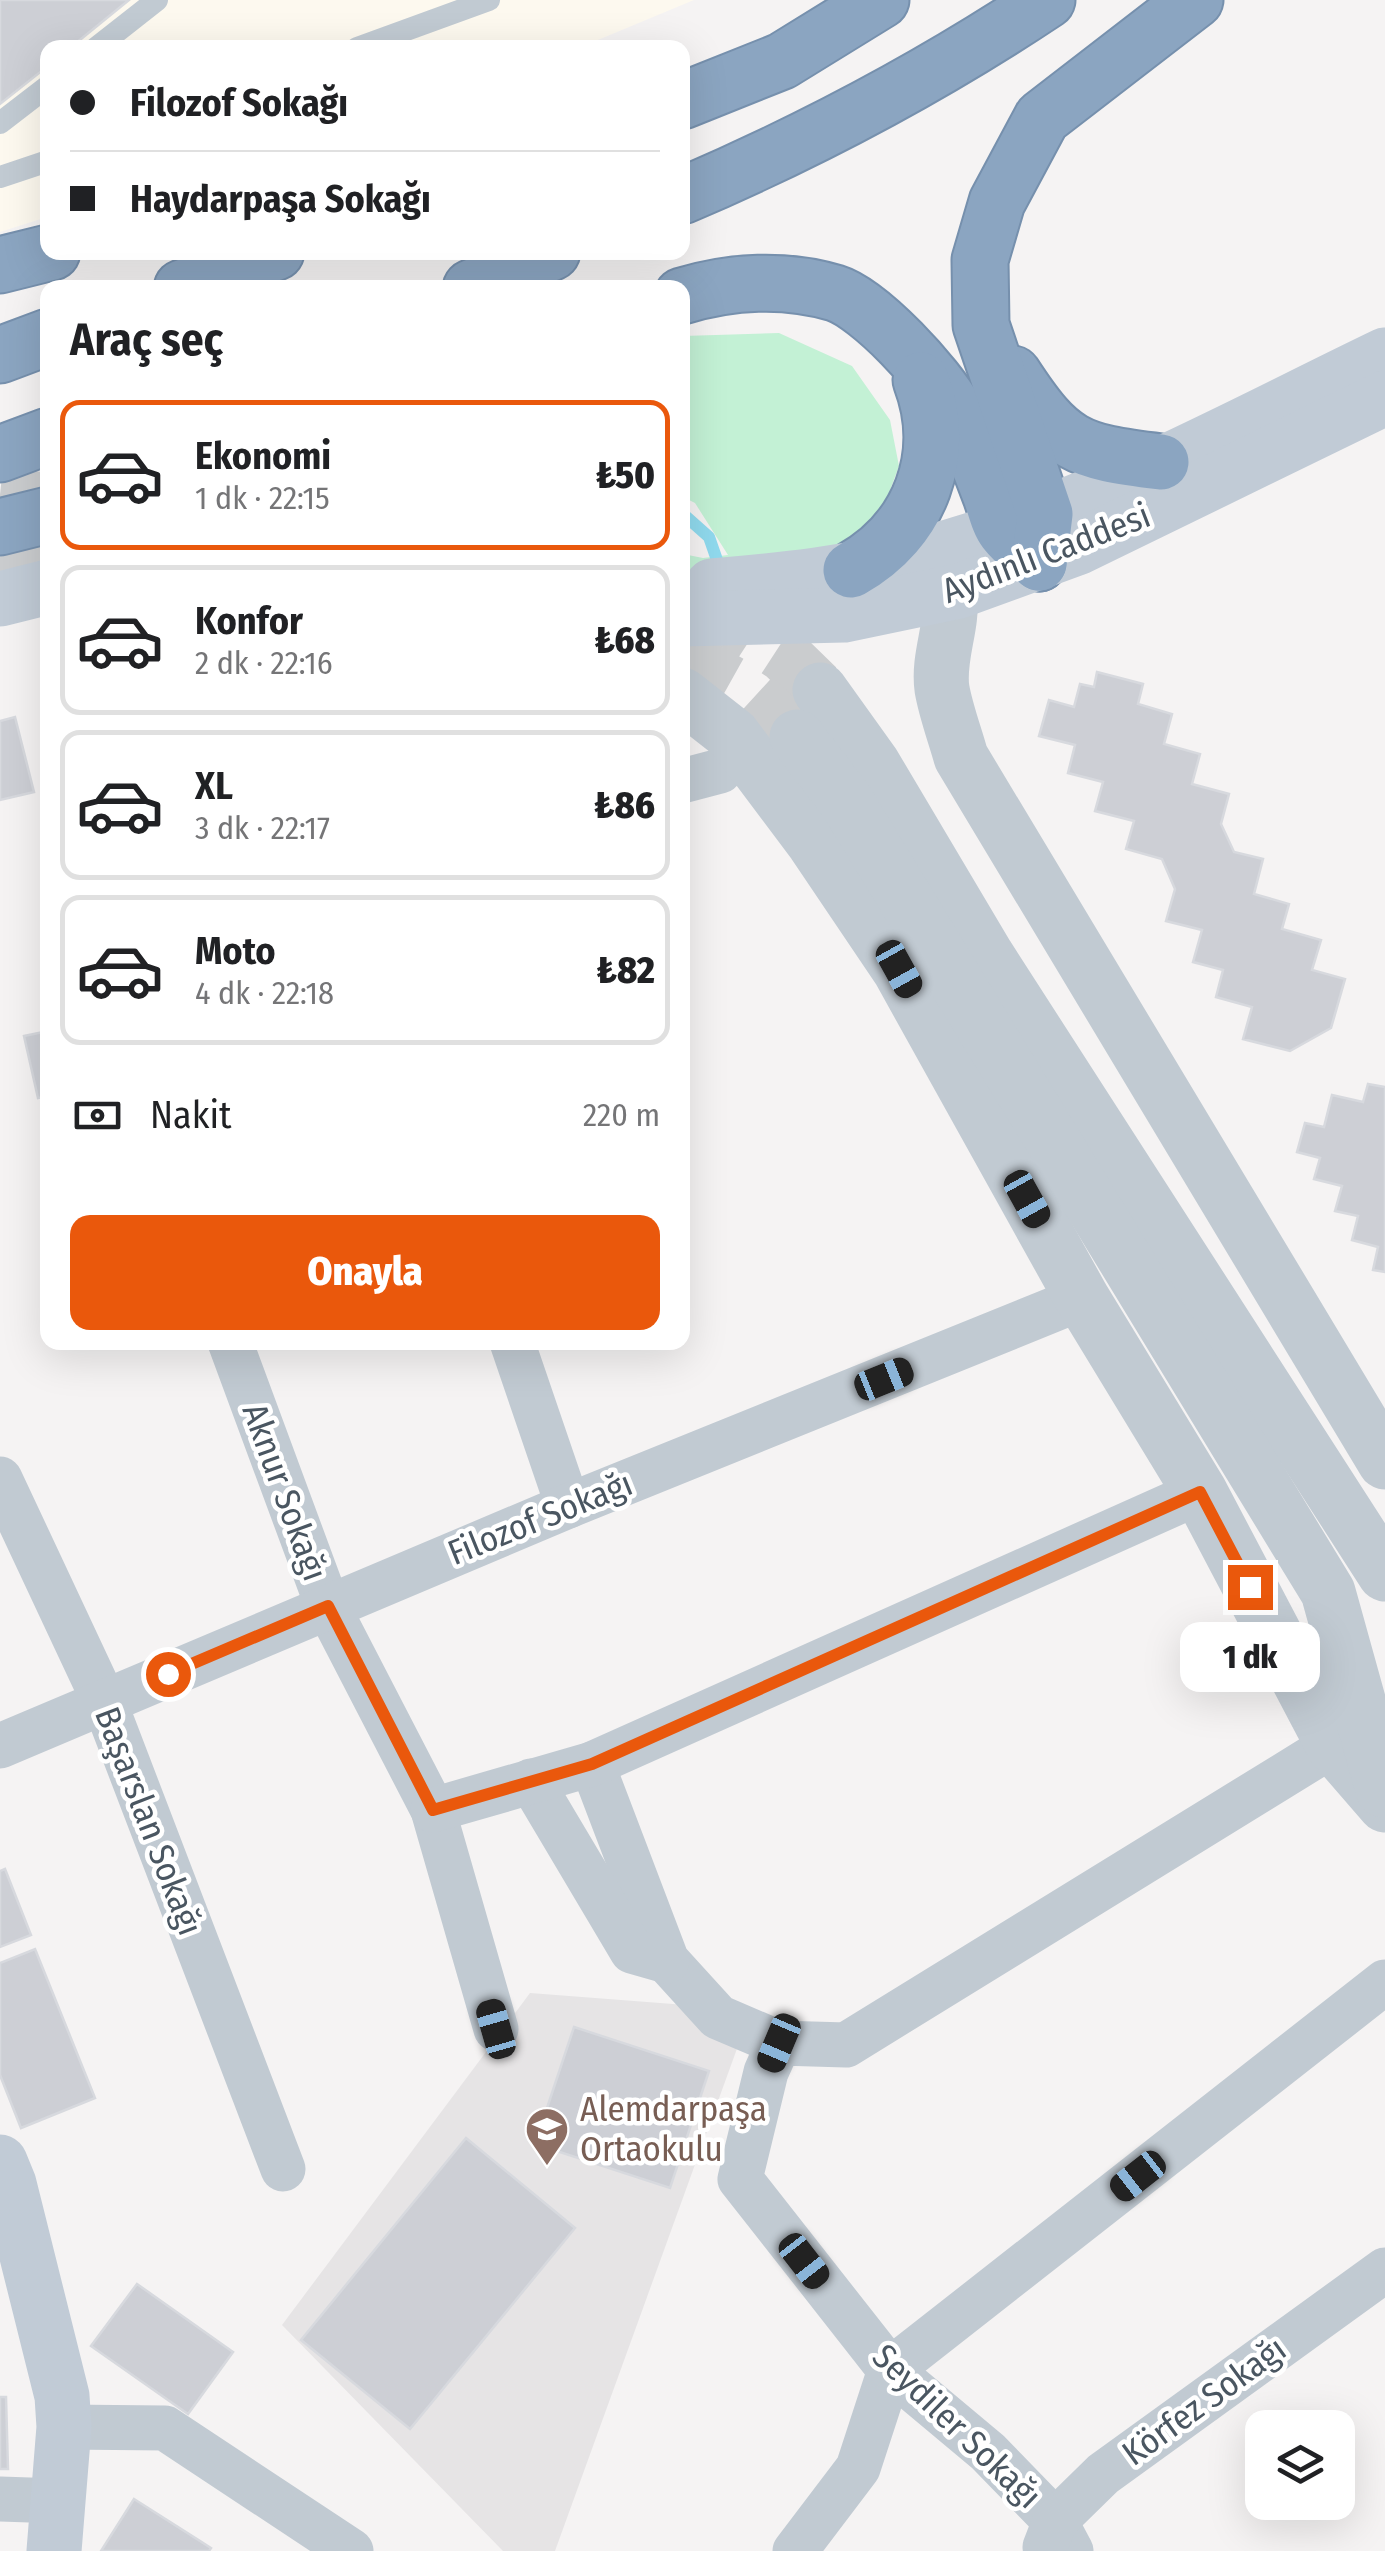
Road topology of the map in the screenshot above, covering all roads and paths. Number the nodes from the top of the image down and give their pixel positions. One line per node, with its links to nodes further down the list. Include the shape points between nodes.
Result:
1 (157, 0): 7 (lane)
2 (489, 0): 8 (lane)
3 (840, 0): 9 (highway)
4 (882, 0): 11 (highway, via 782,62)
5 (1047, 0): 15 (highway, via 820,130)
6 (1195, 0): 21 (highway, via 1042,118 993,216 980,260)
7 (106, 40)
8 (380, 40)
9 (690, 57)
10 (40, 92): 12 (lane)
11 (690, 98)
12 (0, 123)
13 (40, 164): 14 (lane)
14 (0, 177)
15 (690, 193)
16 (255, 260): 18 (highway)
17 (534, 260): 19 (highway)
18 (203, 280)
19 (489, 280)
20 (690, 294): 23 (highway, via 758,283 838,294)
21 (981, 325): 29 (highway, via 1043,420 1066,439 1111,456); 32 (highway)
22 (40, 341): 24 (highway)
23 (904, 346): 32 (highway, via 953,407); 33 (highway, via 928,401 930,465 918,503 895,538)
24 (0, 355)
25 (1385, 356): 29 (main road, Aydınlı Caddesi)
26 (1385, 398): 32 (main road, Aydınlı Caddesi, via 1112,532)
27 (40, 439): 28 (highway)
28 (0, 454)
29 (1161, 462): 32 (main road, Aydınlı Caddesi)
30 (40, 517): 31 (highway)
31 (0, 527)
32 (1029, 535): 34 (main road, Aydınlı Caddesi)
33 (852, 570): 34 (main road, Aydınlı Caddesi); 35 (main road, Aydınlı Caddesi)
34 (934, 575): 38 (main road, Aydınlı Caddesi, via 879,611); 43 (street, via 942,686 960,757)
35 (690, 587)
36 (40, 589): 37 (main road)
37 (0, 599)
38 (690, 619)
39 (690, 701): 40 (street, via 733,735 899,969)
40 (1082, 1298): 45 (street); 46 (street, Filozof Sokağı)
41 (233, 1350): 48 (street, Aknur Sokağı)
42 (515, 1350): 46 (street)
43 (1385, 1462)
44 (0, 1478): 49 (street, Başarslan Sokağı)
45 (1200, 1492): 50 (street); 52 (street)
46 (568, 1506): 48 (street, Filozof Sokağı)
47 (1385, 1574): 54 (street, via 987,956 873,764 808,714 846,801 1328,1592)
48 (328, 1606): 49 (street, Filozof Sokağı); 55 (street, Aknur Sokağı)
49 (104, 1701): 51 (street, Filozof Sokağı); 61 (street, Başarslan Sokağı)
50 (1333, 1744): 54 (street); 59 (street, via 846,2045)
51 (0, 1746)
52 (592, 1764): 53 (street); 56 (street)
53 (531, 1782): 55 (street); 56 (street, via 632,1951)
54 (1385, 1801)
55 (433, 1810): 58 (street, Aknur Sokağı)
56 (667, 1960): 59 (street, via 718,2017)
57 (1385, 1982): 63 (street)
58 (496, 2029)
59 (779, 2043): 63 (street, Seydiler Sokağı, via 740,2179)
60 (0, 2162): 64 (main road, via 62,2396)
61 (283, 2170)
62 (1385, 2270): 67 (street, Körfez Sokağı, via 1103,2474)
63 (890, 2370): 67 (street, Seydiler Sokağı, via 988,2452); 69 (street, via 858,2468)
64 (64, 2427): 66 (main road); 68 (street, via 165,2428)
65 (0, 2500): 66 (street)
66 (56, 2526)
67 (1057, 2541)
68 (351, 2551)
69 (795, 2551)

